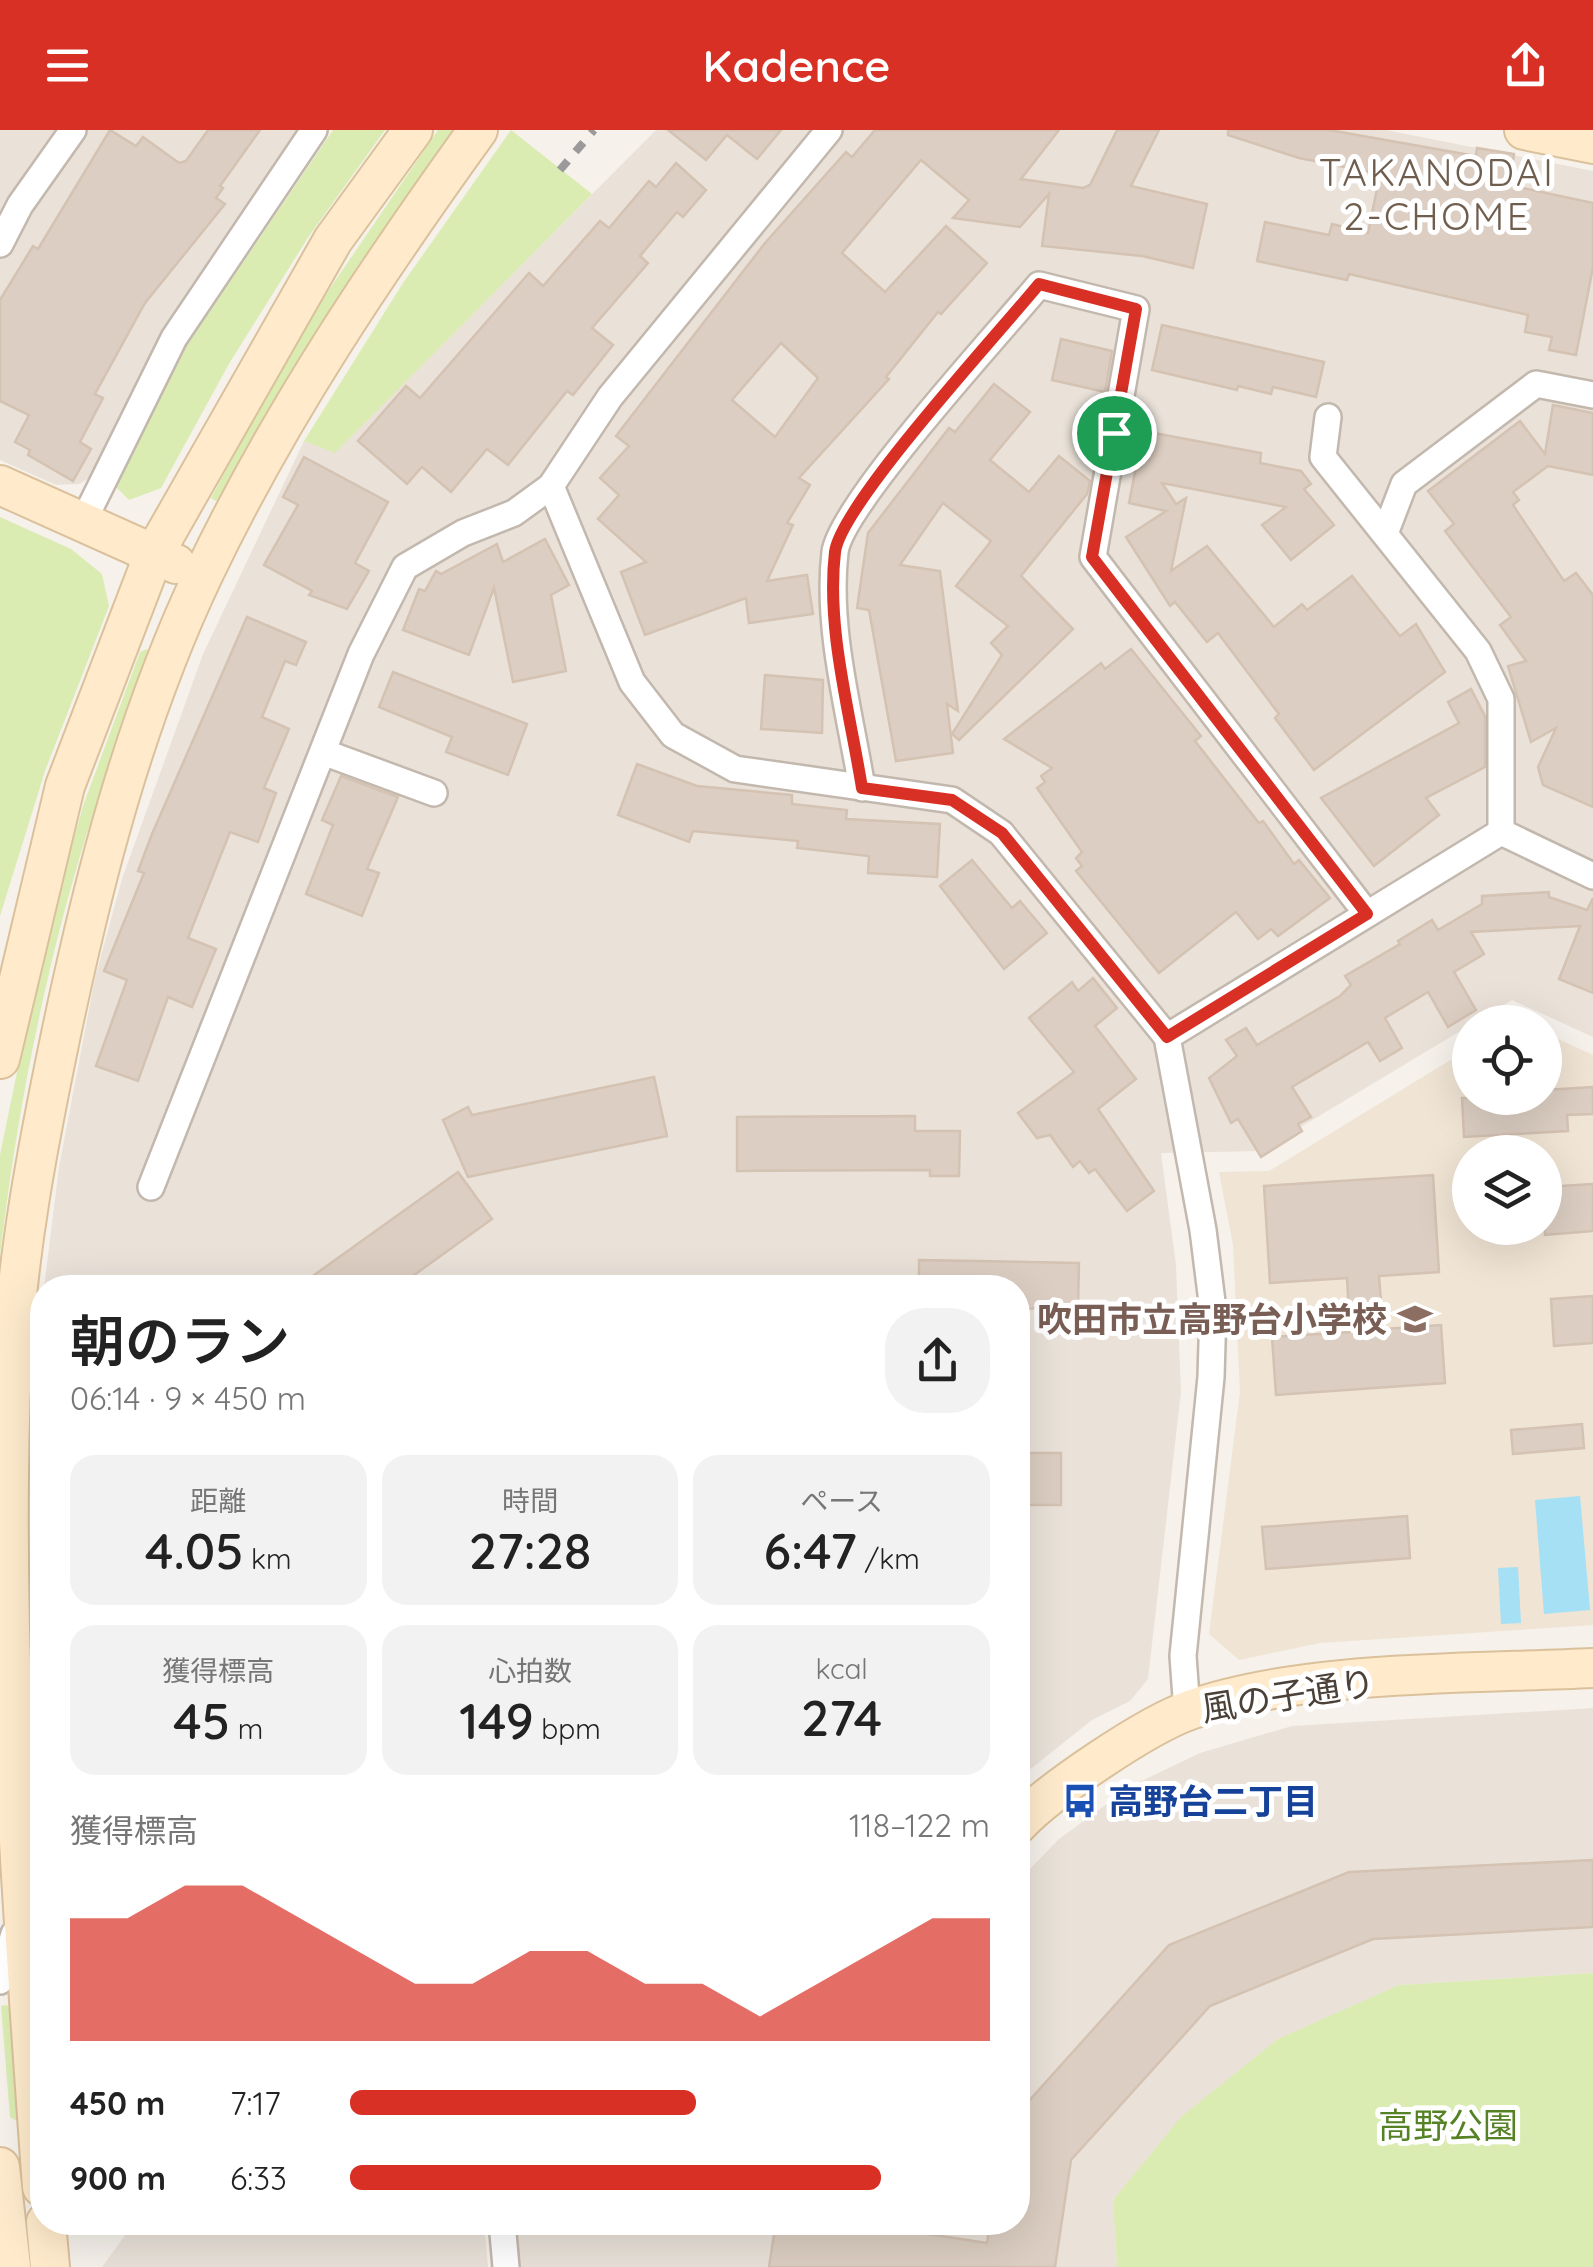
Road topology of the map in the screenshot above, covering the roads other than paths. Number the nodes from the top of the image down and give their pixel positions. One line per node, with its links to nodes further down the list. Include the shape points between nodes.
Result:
1 (73, 130): 8 (street)
2 (314, 130): 13 (street, via 174,338)
3 (413, 130): 15 (main road, via 334,240)
4 (478, 130): 16 (main road, via 377,269)
5 (829, 130): 12 (street, via 610,397)
6 (1524, 130): 7 (main road)
7 (1593, 144)
8 (0, 244)
9 (1593, 395): 14 (street, via 1536,384 1404,484)
10 (1328, 417): 14 (street, via 1323,457)
11 (0, 485): 13 (main road)
12 (551, 486): 17 (street, via 514,513 406,566 361,654); 18 (street, via 632,682 673,735 735,769)
13 (83, 522): 15 (main road)
14 (1386, 531): 20 (street, via 1478,651 1501,699)
15 (154, 554): 16 (main road); 24 (main road, via 65,786)
16 (203, 576): 29 (main road, via 94,874 34,1167 12,1357 7,1554)
17 (323, 752): 19 (street); 25 (street)
18 (862, 788): 22 (street, via 834,607 835,548 858,503 1039,284 1136,309 1092,557); 23 (street, via 952,800 1002,833)
19 (434, 793)
20 (1502, 832): 21 (street); 22 (street)
21 (1593, 876)
22 (1367, 914): 23 (street)
23 (1167, 1037): 27 (street, via 1212,1310 1183,1656)
24 (0, 1059)
25 (150, 1187)
26 (1593, 1668): 27 (main road, 風の子通り, via 1360,1680)
27 (1187, 1711): 28 (main road, 風の子通り, via 1067,1783)
28 (1030, 1814)
29 (22, 1869): 30 (street, via 14,1942); 31 (main road)
30 (0, 1981)
31 (30, 1997)
32 (2, 2181): 33 (main road); 36 (main road)
33 (30, 2187)
34 (47, 2235): 37 (main road)
35 (503, 2235): 38 (street)
36 (11, 2267)
37 (50, 2267)
38 (506, 2267)

